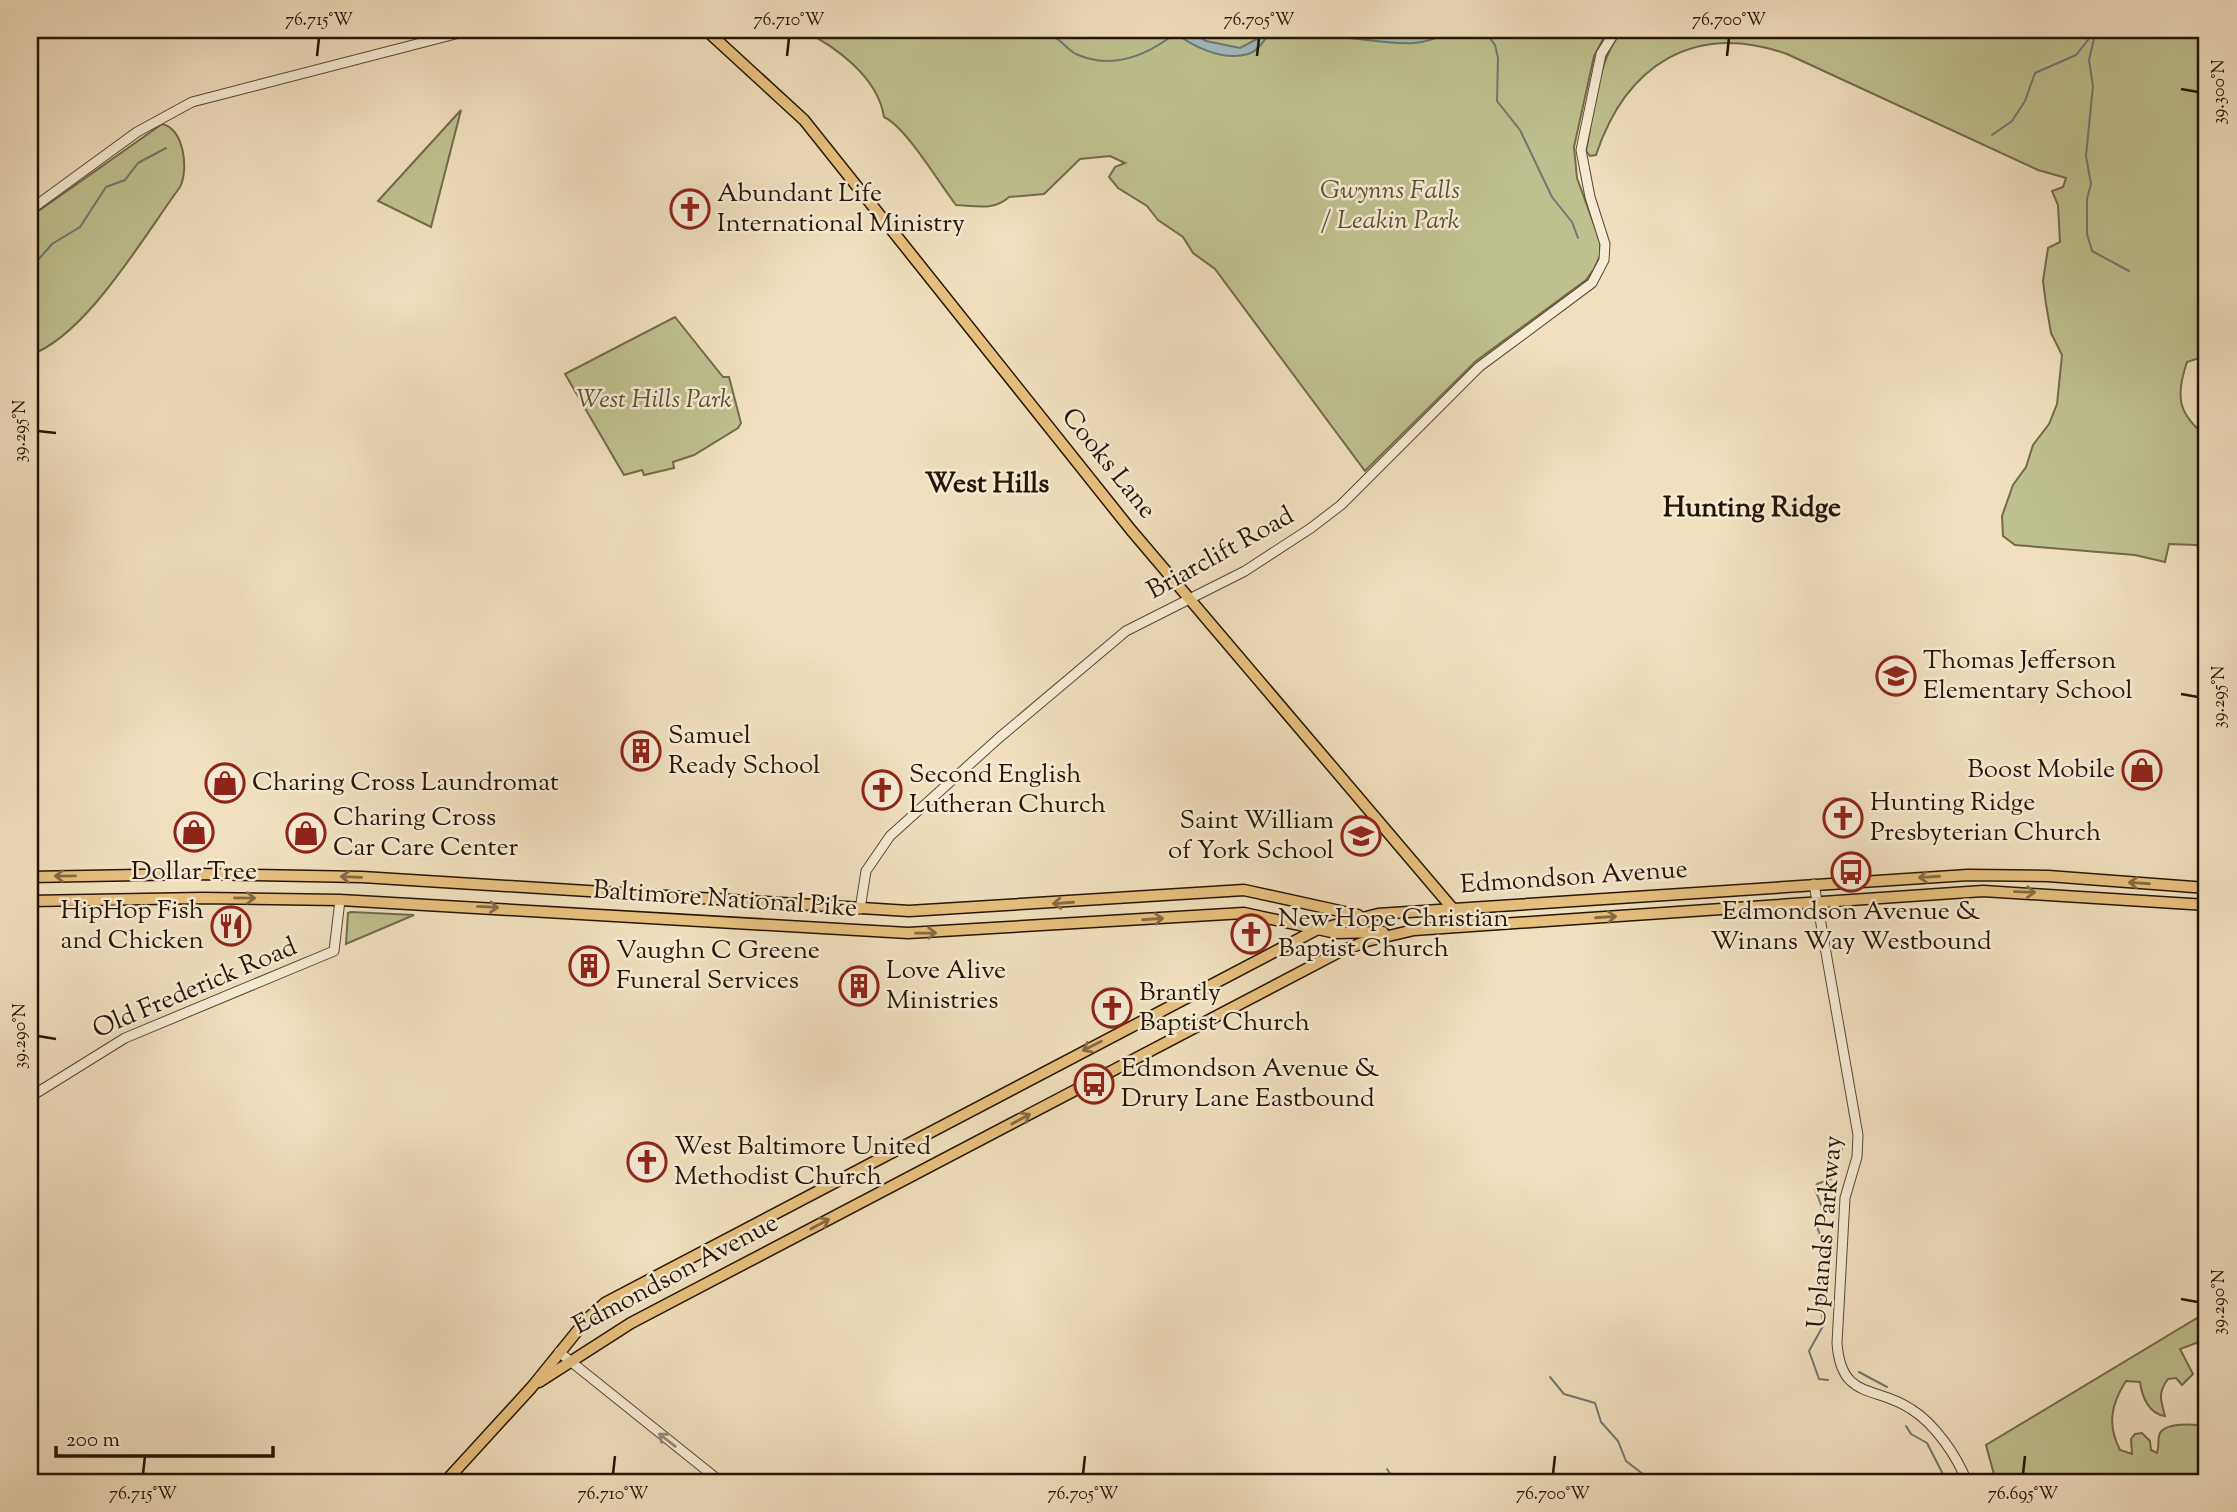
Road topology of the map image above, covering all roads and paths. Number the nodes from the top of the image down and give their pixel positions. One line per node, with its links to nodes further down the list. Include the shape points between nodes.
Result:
1 (471, 30): 4 (street, via 192,102 137,132)
2 (706, 30): 5 (main road, Cooks Lane, via 804,120)
3 (1616, 30): 5 (street, Briarclift Road, via 1601,54 1581,145 1590,197 1603,232 1605,252 1599,273 1587,288 1479,367 1341,505 1245,571)
4 (30, 210)
5 (1188, 598): 13 (street, Briarclift Road, via 1105,646 890,836 866,871); 14 (main road, Cooks Lane)
6 (30, 877): 13 (main road, Baltimore National Pike, one-way to 6, via 362,877)
7 (1814, 884): 8 (main road, Edmondson Avenue, one-way to 7, via 1994,874); 11 (street, Uplands Parkway); 14 (main road, Edmondson Avenue)
8 (2207, 888)
9 (340, 900): 10 (main road, Baltimore National Pike, one-way to 9); 17 (main road, Baltimore National Pike, one-way to 17, via 888,933 966,932 1232,913 1279,918); 19 (street, Old Frederick Road, via 334,951 125,1038)
10 (30, 901)
11 (1816, 902): 12 (main road, Edmondson Avenue, one-way to 12, via 2011,891); 16 (main road, Edmondson Avenue, one-way to 11); 25 (street, Uplands Parkway, via 1858,1135 1844,1214 1839,1363 1856,1386 1903,1404 1923,1419 1954,1457)
12 (2207, 905)
13 (860, 909): 15 (main road, Baltimore National Pike, one-way to 13, via 1344,914 1244,890 955,911)
14 (1452, 909): 15 (main road, Edmondson Avenue); 16 (main road, Cooks Lane)
15 (1378, 914): 17 (main road, Edmondson Avenue)
16 (1477, 926): 18 (main road, Edmondson Avenue)
17 (1316, 930): 18 (main road, Baltimore National Pike); 20 (main road, Edmondson Avenue, one-way to 20, via 627,1290 587,1319)
18 (1414, 930): 21 (main road, Edmondson Avenue, one-way to 18, via 631,1322 1338,953)
19 (30, 1097)
20 (559, 1352): 21 (street); 22 (main road, Edmondson Avenue)
21 (568, 1361): 22 (main road, Edmondson Avenue); 24 (street, one-way to 21)
22 (531, 1388): 23 (main road, Edmondson Avenue)
23 (445, 1482)
24 (721, 1482)
25 (1967, 1482)

